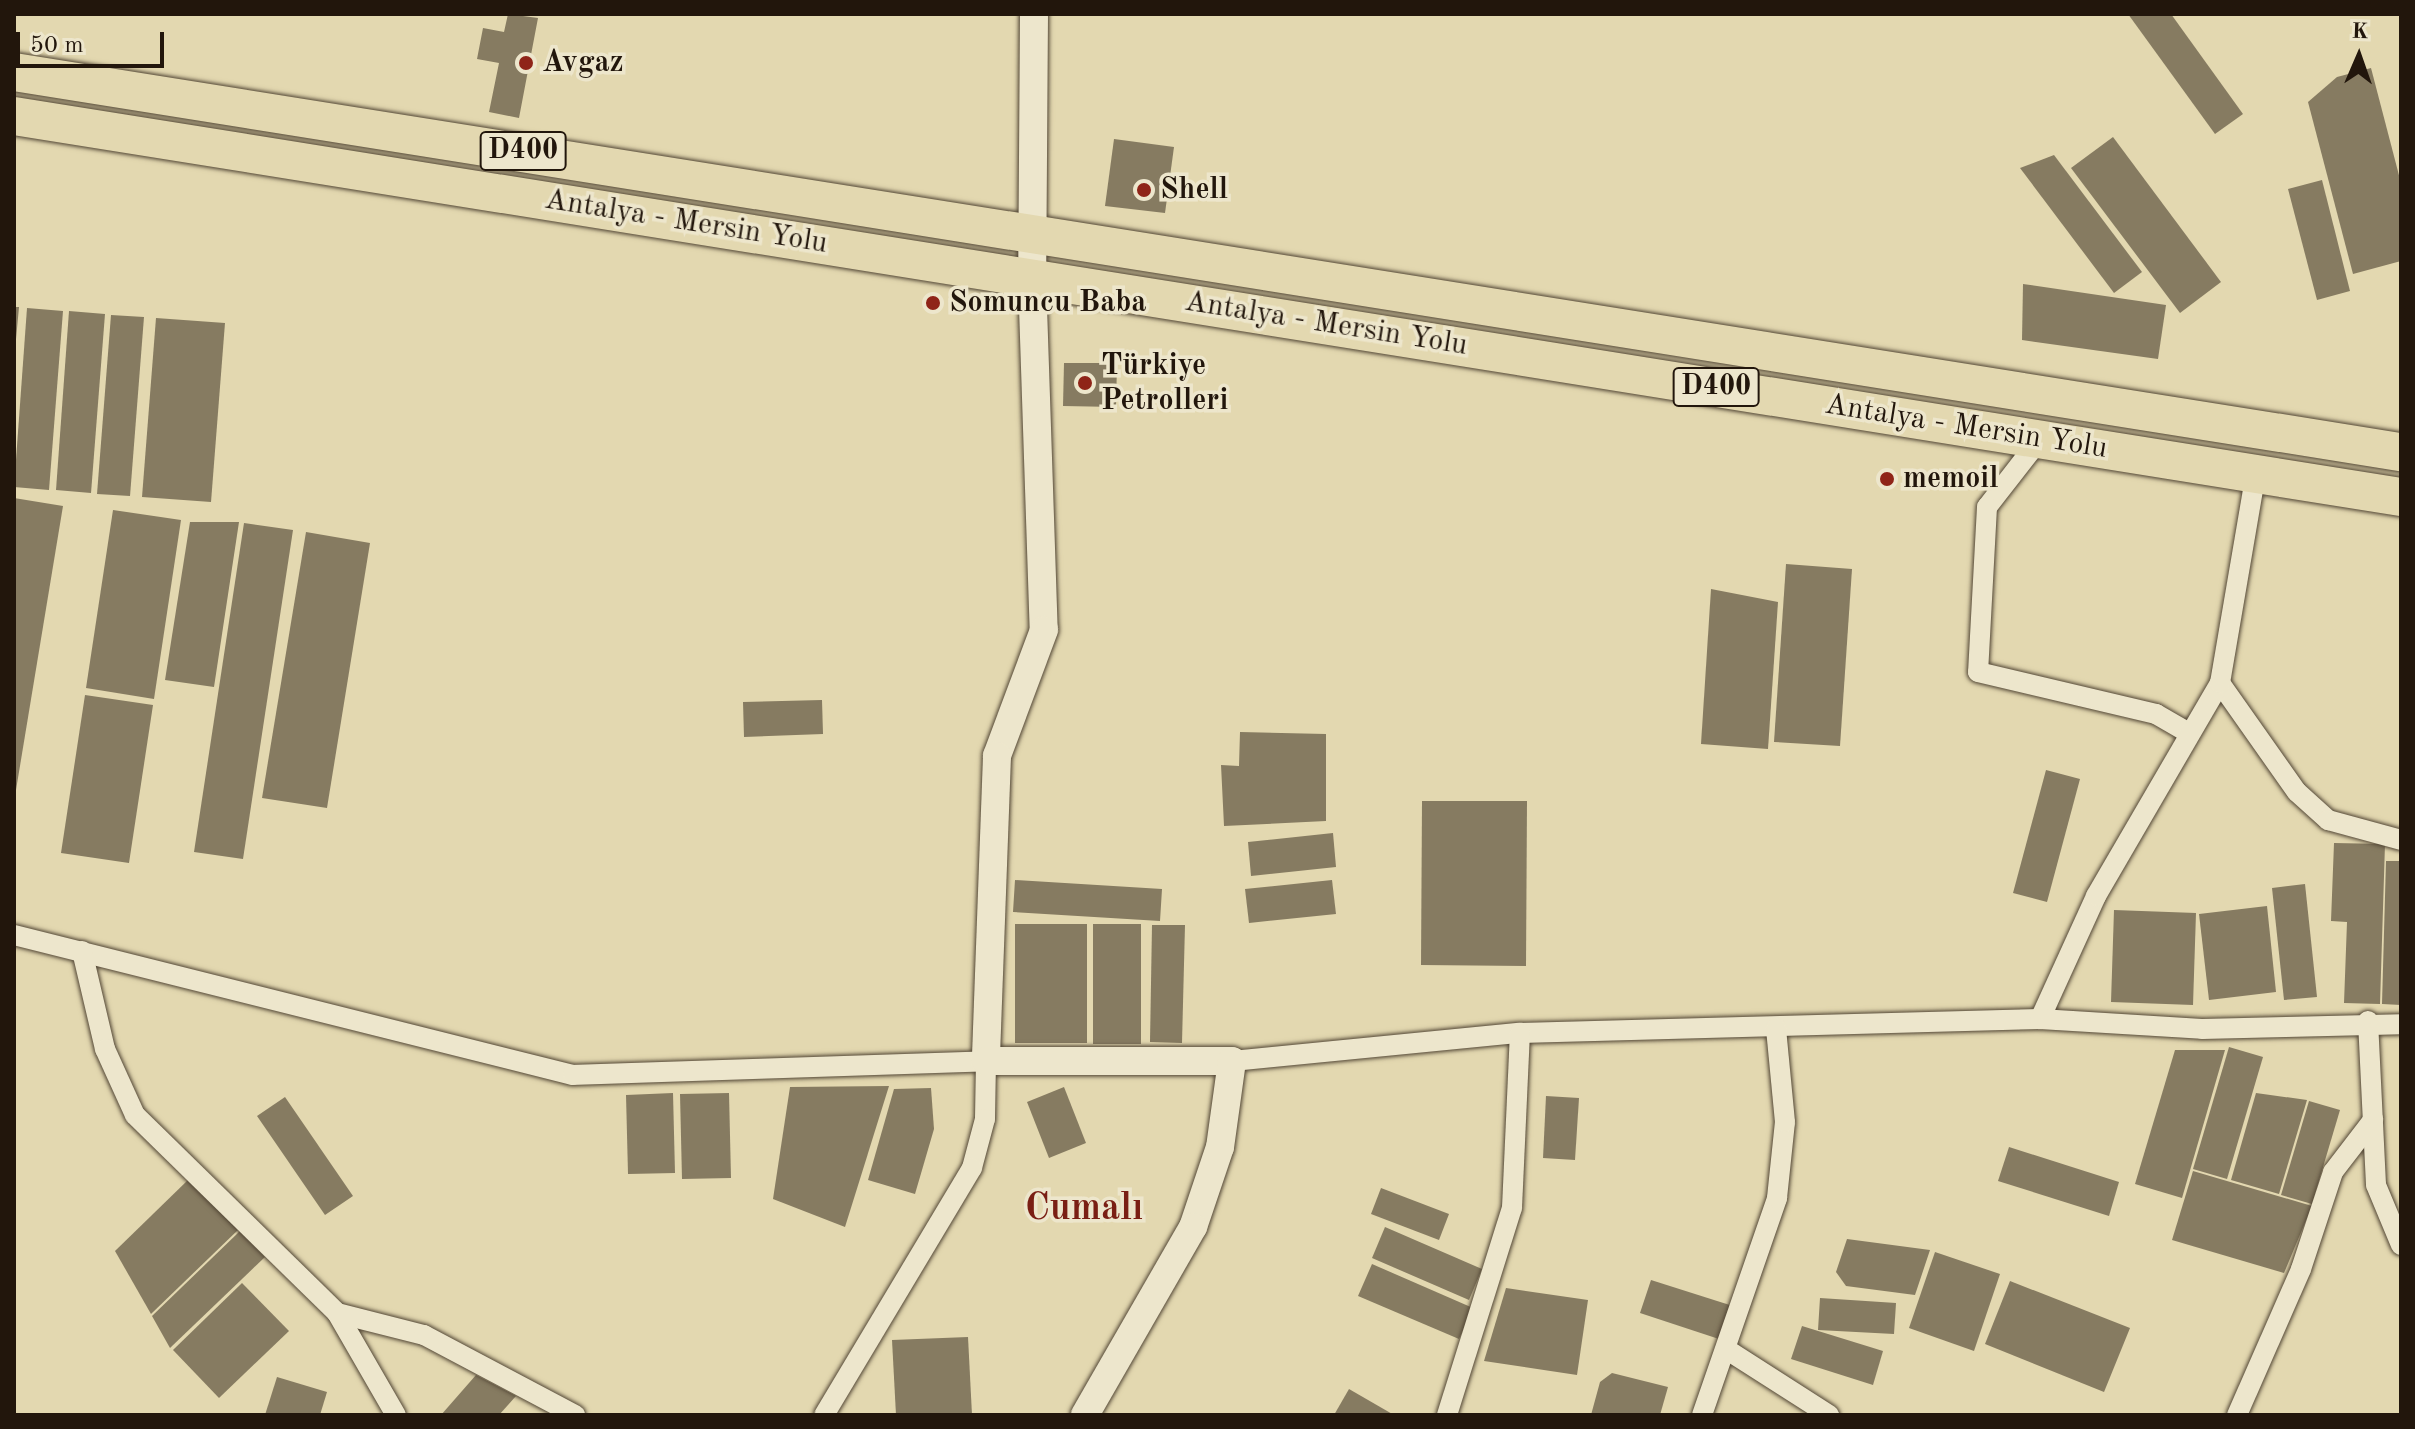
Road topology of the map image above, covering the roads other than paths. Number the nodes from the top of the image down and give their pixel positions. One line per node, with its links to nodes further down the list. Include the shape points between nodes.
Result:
1 (1034, 14): 4 (street)
2 (14, 72): 4 (highway, Antalya - Mersin Yolu / D400)
3 (14, 116): 5 (highway, Antalya - Mersin Yolu)
4 (1033, 230): 5 (street); 7 (highway, Antalya - Mersin Yolu / D400)
5 (1032, 277): 6 (highway, Antalya - Mersin Yolu / D400); 20 (street, via 1044,630 997,756)
6 (2040, 439): 8 (highway, Antalya - Mersin Yolu / D400); 11 (street, via 1987,507 1978,672 2156,714)
7 (2401, 452)
8 (2256, 473): 9 (highway, Antalya - Mersin Yolu / D400); 10 (street)
9 (2401, 497)
10 (2220, 683): 11 (street); 12 (street, via 2297,792 2328,820)
11 (2190, 734): 15 (street, via 2096,896)
12 (2401, 840)
13 (14, 935): 14 (street)
14 (82, 951): 20 (street, via 573,1075); 24 (street, via 105,1049 135,1115)
15 (2040, 1019): 16 (street, via 2202,1029); 18 (street)
16 (2368, 1021): 17 (street); 22 (street)
17 (2401, 1024)
18 (1776, 1028): 19 (street); 25 (street, via 1784,1157 1768,1236)
19 (1520, 1033): 21 (street); 30 (street, via 1512,1208)
20 (986, 1061): 21 (street); 28 (street, via 985,1119 972,1168)
21 (1232, 1061): 29 (street, via 1220,1147 1193,1227)
22 (2373, 1120): 23 (street, via 2376,1185); 33 (street, via 2333,1172)
23 (2401, 1245)
24 (337, 1313): 26 (street); 27 (street, via 424,1335)
25 (1729, 1351): 31 (street); 32 (street)
26 (396, 1415)
27 (575, 1415)
28 (824, 1415)
29 (1085, 1415)
30 (1447, 1415)
31 (1702, 1415)
32 (1829, 1415)
33 (2237, 1415)

